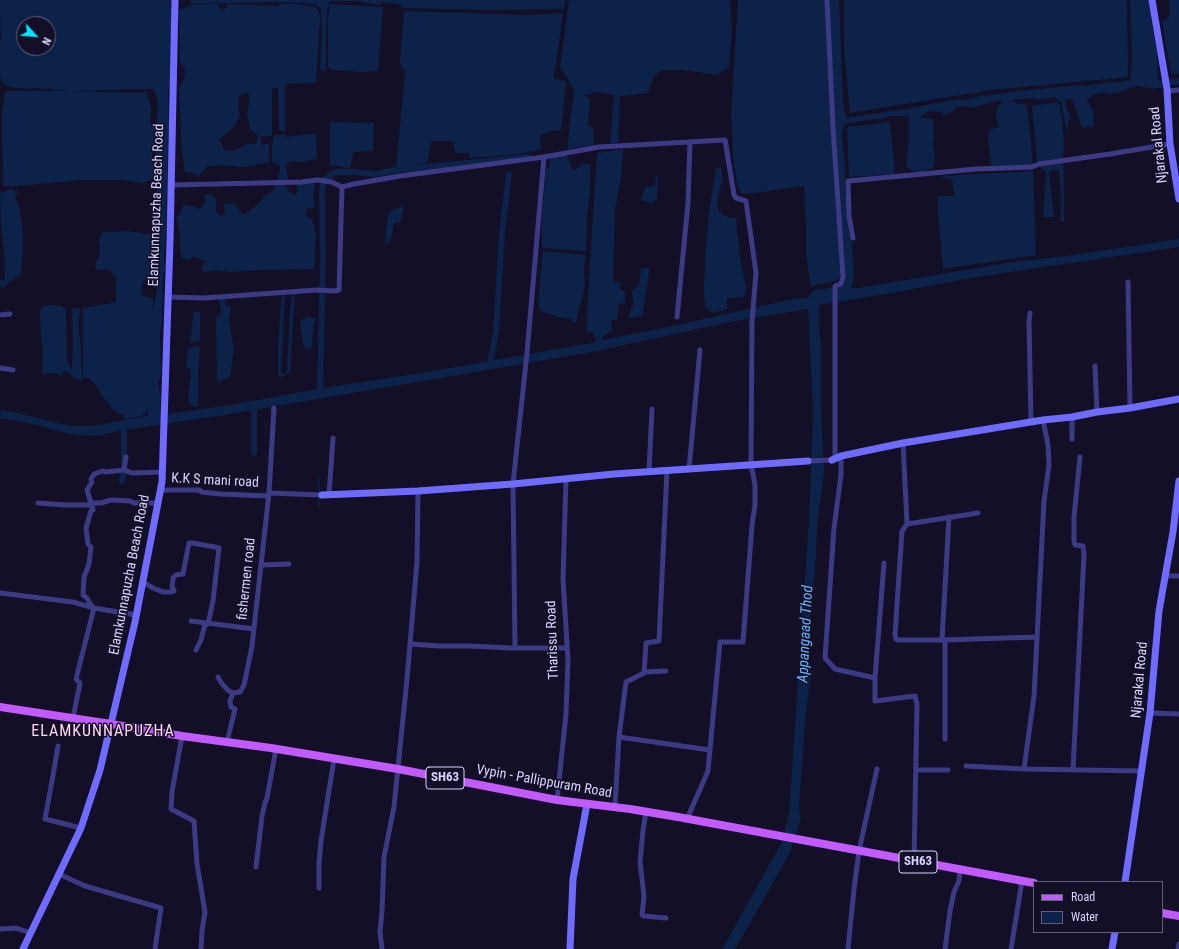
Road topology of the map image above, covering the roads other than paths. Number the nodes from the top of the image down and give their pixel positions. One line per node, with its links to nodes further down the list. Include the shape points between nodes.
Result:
1 (176, 0): 9 (main road, Elamkunnapuzha Beach Road)
2 (827, 0): 36 (street, via 843,277 842,284 835,286)
3 (1152, 0): 4 (main road, Njarakal Road)
4 (1167, 90): 5 (street); 7 (main road, Njarakal Road)
5 (1179, 90)
6 (690, 142): 8 (street, via 599,147); 18 (street, via 688,202); 38 (street, via 725,140 734,195 746,201 756,273 752,321)
7 (1170, 144): 11 (main road, Njarakal Road); 12 (street, via 1032,167 976,169 848,181 849,216)
8 (544, 157): 10 (street, via 395,176); 46 (street)
9 (171, 185): 10 (street, via 317,180 332,182); 14 (main road, Elamkunnapuzha Beach Road)
10 (342, 187): 14 (street, via 339,290 204,298)
11 (1179, 199)
12 (853, 238)
13 (1128, 282): 25 (street)
14 (168, 297): 42 (main road, Elamkunnapuzha Beach Road)
15 (1030, 313): 30 (street)
16 (10, 314): 17 (street)
17 (0, 315)
18 (677, 317)
19 (700, 350): 39 (street)
20 (1095, 366): 27 (street)
21 (0, 368): 22 (street)
22 (13, 370)
23 (1179, 399): 25 (main road)
24 (274, 408): 49 (street, fishermen road)
25 (1130, 408): 27 (main road)
26 (652, 409): 43 (street)
27 (1097, 412): 28 (main road)
28 (1072, 417): 29 (main road); 32 (street)
29 (1043, 420): 30 (main road); 70 (street, via 1049,465 1044,501)
30 (1031, 422): 33 (main road)
31 (334, 438): 50 (street)
32 (1072, 439)
33 (903, 443): 36 (main road); 57 (street)
34 (126, 457): 40 (street)
35 (1080, 457): 100 (street, via 1074,541 1075,545 1084,546 1084,555)
36 (836, 458): 37 (street); 79 (street, via 841,475 834,528 825,658 835,668)
37 (808, 460): 38 (main road)
38 (751, 464): 39 (main road); 92 (street, via 755,504 743,642 720,642)
39 (689, 469): 41 (main road)
40 (122, 470): 42 (street, via 132,473); 53 (street, via 94,474 87,490)
41 (667, 470): 43 (main road); 77 (street, via 659,641 646,644)
42 (162, 472): 47 (main road, Elamkunnapuzha Beach Road)
43 (649, 472): 44 (main road)
44 (566, 479): 46 (main road); 74 (street, Tharissu Road, via 563,579)
45 (1179, 481): 54 (main road, Njarakal Road)
46 (513, 484): 48 (main road); 73 (street)
47 (160, 490): 49 (street, K.K S mani road); 52 (main road, Elamkunnapuzha Beach Road)
48 (418, 491): 50 (main road); 72 (street, via 417,562)
49 (268, 495): 50 (street, K.K S mani road); 60 (street, fishermen road)
50 (322, 495)
51 (38, 503): 53 (street)
52 (158, 503): 53 (street, via 112,500); 63 (main road, Elamkunnapuzha Beach Road)
53 (92, 504): 65 (street, via 93,510 86,528 88,544 91,547 83,595)
54 (1177, 507): 61 (main road, Njarakal Road)
55 (978, 513): 56 (street)
56 (949, 517): 57 (street); 71 (street)
57 (907, 524): 71 (street, via 902,531 896,639)
58 (884, 563): 79 (street)
59 (289, 564): 60 (street)
60 (261, 565): 69 (street, fishermen road)
61 (1166, 576): 62 (street); 82 (main road, Njarakal Road, via 1159,611)
62 (1179, 576)
63 (143, 582): 66 (main road, Elamkunnapuzha Beach Road); 68 (street, via 163,592 174,591 173,578 183,574 189,543 219,548 213,601)
64 (0, 593): 65 (street, via 73,602)
65 (94, 608): 66 (street); 84 (street, via 76,679 80,683)
66 (136, 615): 85 (main road, Elamkunnapuzha Beach Road)
67 (191, 621): 68 (street)
68 (206, 624): 69 (street); 75 (street)
69 (254, 630): 80 (street, fishermen road, via 244,685 240,692)
70 (1037, 637): 71 (street); 97 (street, via 1034,696)
71 (944, 640): 88 (street)
72 (410, 644): 73 (street); 95 (street)
73 (515, 648): 74 (street)
74 (567, 648): 102 (street, Tharissu Road, via 566,714)
75 (196, 650)
76 (666, 671): 77 (street)
77 (644, 673): 87 (street, via 626,682)
78 (218, 677): 80 (street)
79 (875, 678): 98 (street, via 875,701 915,696)
80 (233, 693): 89 (street, via 230,701 231,707 235,710)
81 (0, 707): 84 (main road, Vypin - Pallippuram Road / SH63)
82 (1150, 713): 83 (street); 101 (main road, Njarakal Road)
83 (1179, 714)
84 (73, 718): 85 (main road, Vypin - Pallippuram Road / SH63)
85 (111, 724): 86 (main road, Vypin - Pallippuram Road / SH63); 107 (main road, Elamkunnapuzha Beach Road, via 100,770)
86 (182, 736): 89 (main road, Vypin - Pallippuram Road / SH63); 126 (street, via 171,809 194,821 197,864 205,912)
87 (619, 737): 92 (street); 104 (street)
88 (945, 739)
89 (227, 742): 91 (main road, Vypin - Pallippuram Road / SH63)
90 (58, 746): 107 (street, via 45,819)
91 (276, 749): 93 (main road, Vypin - Pallippuram Road / SH63); 110 (street, via 264,803)
92 (710, 750): 106 (street, via 708,771)
93 (334, 759): 95 (main road, Vypin - Pallippuram Road / SH63); 116 (street, via 321,841)
94 (966, 766): 97 (street)
95 (398, 769): 102 (main road, Vypin - Pallippuram Road / SH63); 127 (street, via 384,857 380,932)
96 (877, 769): 108 (street)
97 (1024, 769): 100 (street)
98 (916, 770): 99 (street); 109 (street)
99 (948, 770)
100 (1073, 770): 101 (street)
101 (1141, 771): 114 (main road, Njarakal Road)
102 (557, 800): 103 (main road, Vypin - Pallippuram Road / SH63)
103 (587, 804): 104 (main road, Vypin - Pallippuram Road / SH63); 128 (main road, via 573,879)
104 (615, 807): 105 (main road, Vypin - Pallippuram Road / SH63)
105 (646, 812): 106 (main road, Vypin - Pallippuram Road / SH63); 119 (street, via 640,862 644,896 642,915)
106 (687, 819): 108 (main road, Vypin - Pallippuram Road / SH63)
107 (81, 828): 112 (main road, Elamkunnapuzha Beach Road)
108 (859, 851): 109 (main road, Vypin - Pallippuram Road / SH63); 129 (street)
109 (914, 861): 111 (main road, Vypin - Pallippuram Road / SH63)
110 (256, 867)
111 (960, 869): 113 (main road, Vypin - Pallippuram Road / SH63); 130 (street, via 945,937)
112 (59, 874): 121 (main road, Elamkunnapuzha Beach Road); 125 (street, via 85,886 161,908)
113 (1022, 881): 115 (main road, Vypin - Pallippuram Road / SH63); 131 (street)
114 (1125, 881)
115 (1033, 883)
116 (320, 888)
117 (1163, 913): 118 (main road)
118 (1179, 916)
119 (666, 918)
120 (0, 929): 121 (street, via 16,928)
121 (31, 933): 124 (main road, Elamkunnapuzha Beach Road)
122 (1115, 933): 132 (main road)
123 (1179, 944): 133 (street)
124 (23, 949)
125 (155, 949)
126 (201, 949)
127 (382, 949)
128 (570, 949)
129 (848, 949)
130 (945, 949)
131 (1011, 949)
132 (1112, 949)
133 (1178, 949)

